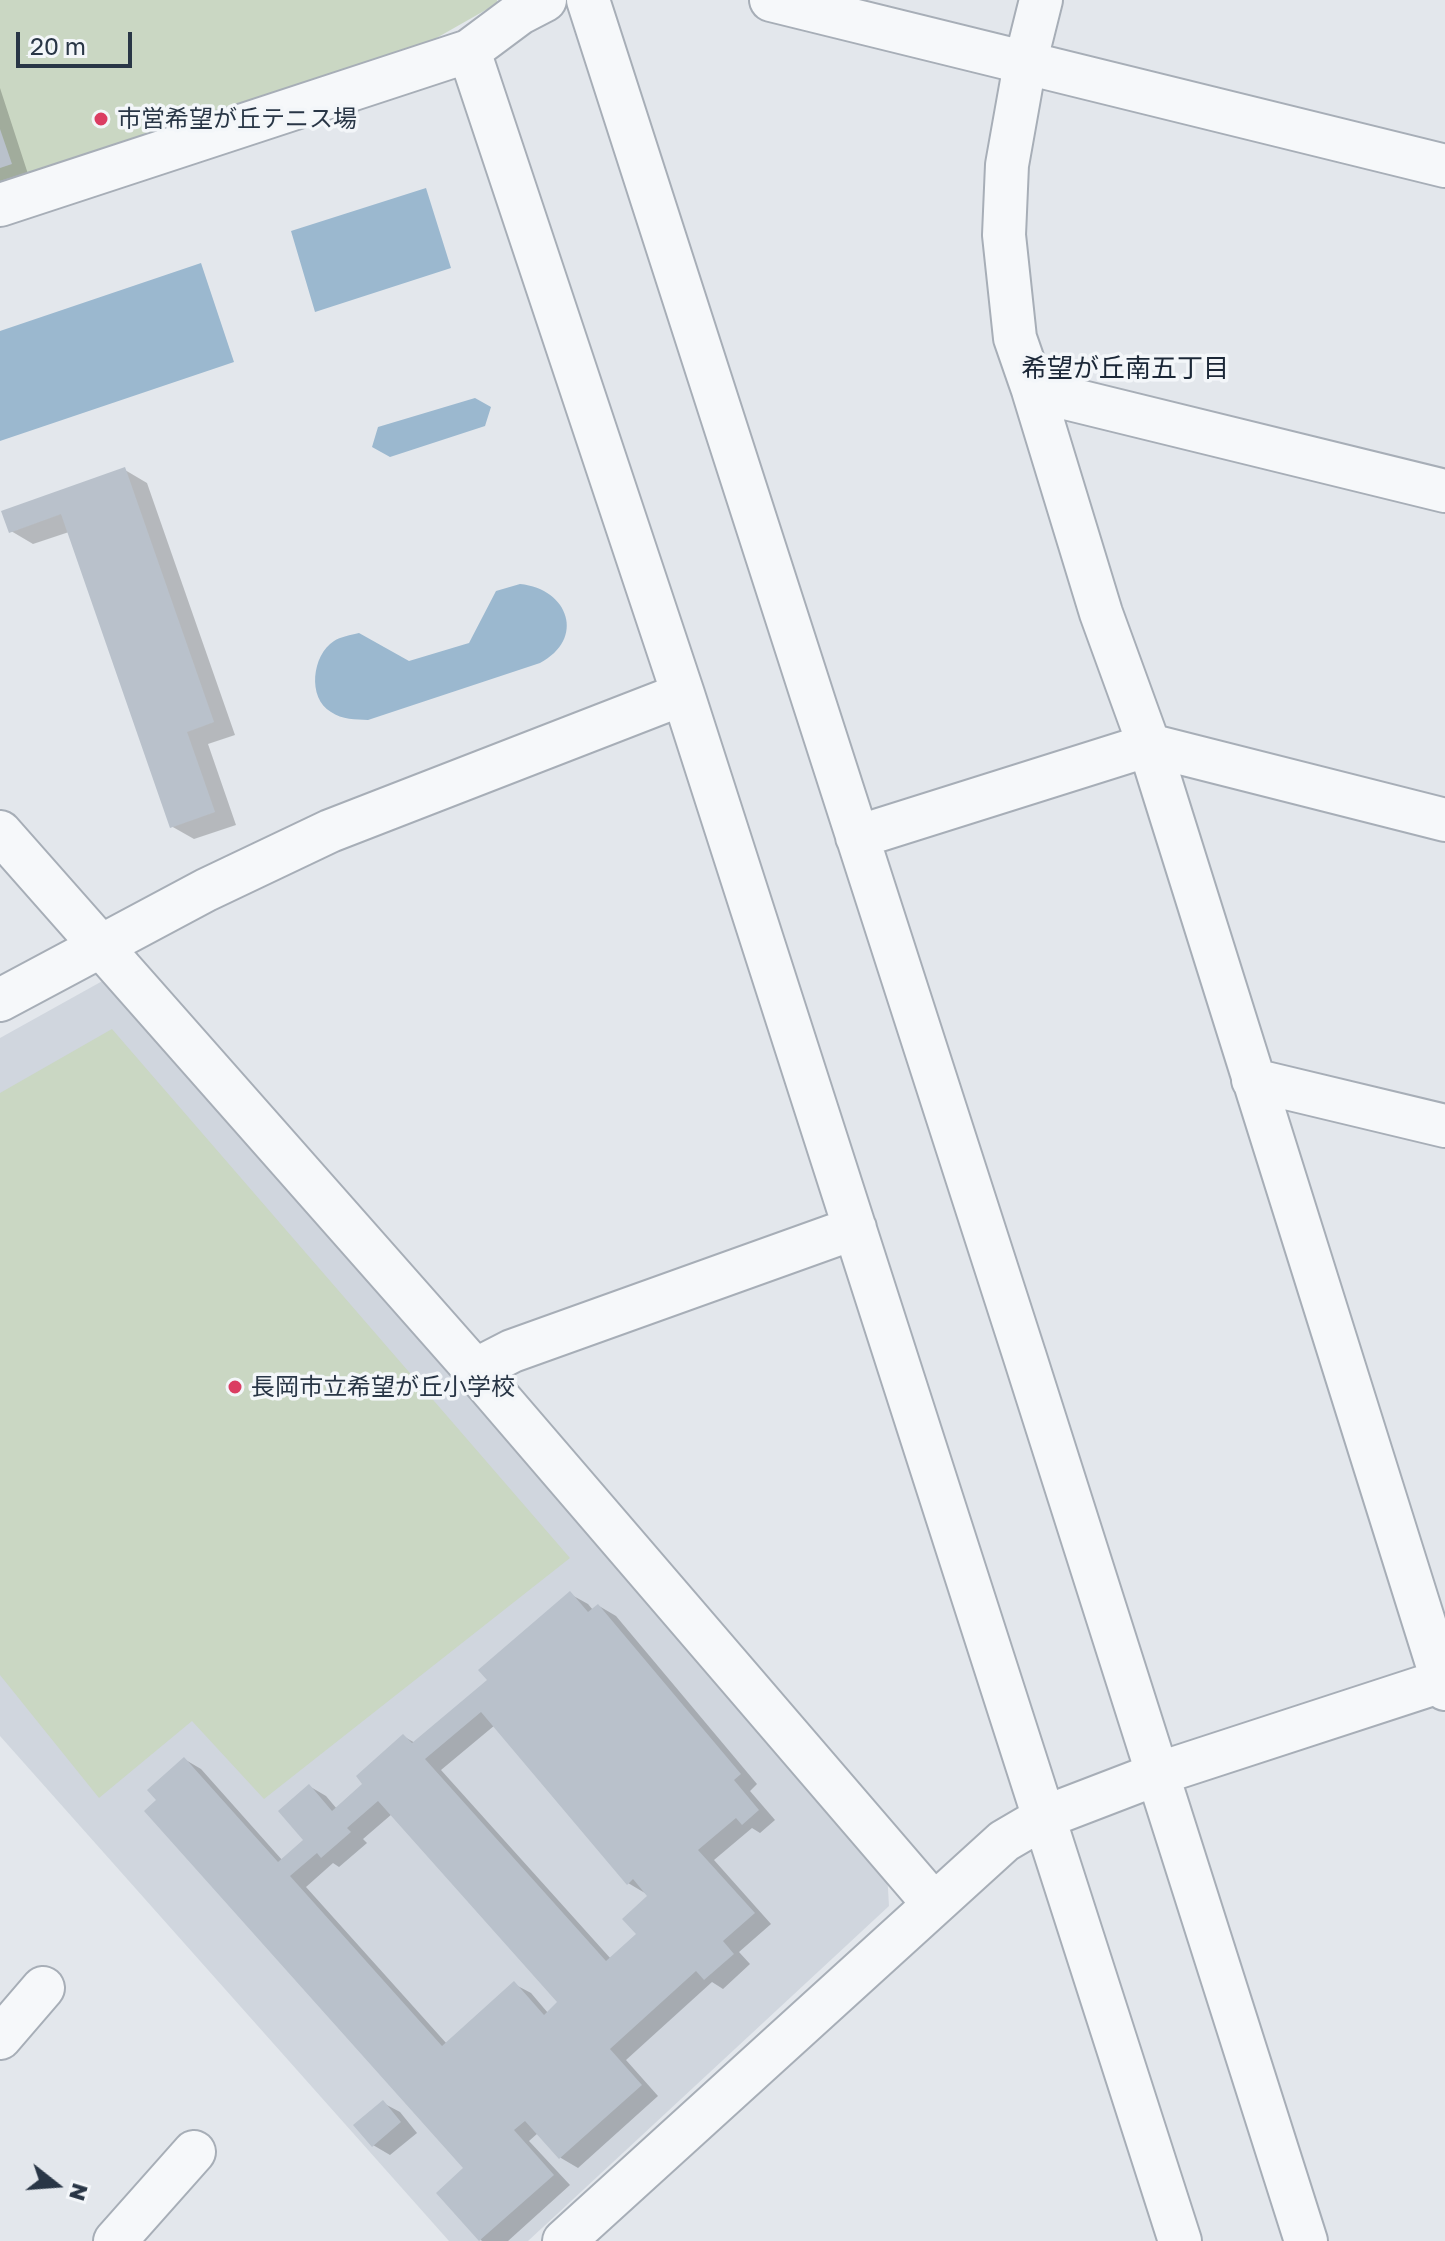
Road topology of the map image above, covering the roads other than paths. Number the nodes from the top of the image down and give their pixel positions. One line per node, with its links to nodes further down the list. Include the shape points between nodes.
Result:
1 (545, 0): 5 (street)
2 (588, 0): 15 (street)
3 (771, 0): 6 (street)
4 (1041, 0): 6 (street)
5 (469, 51): 8 (street); 11 (street)
6 (1025, 64): 7 (street); 9 (street, via 1007,165 1004,235 1015,338)
7 (1445, 166)
8 (0, 205)
9 (1033, 390): 10 (street); 12 (street, via 1101,613)
10 (1445, 491)
11 (683, 694): 16 (street, via 330,831); 20 (street)
12 (1149, 745): 13 (street); 15 (street); 18 (street)
13 (1445, 820)
14 (0, 832): 16 (street)
15 (857, 837): 23 (street)
16 (102, 947): 17 (street); 21 (street)
17 (0, 1000)
18 (1253, 1080): 19 (street); 22 (street)
19 (1445, 1126)
20 (855, 1228): 21 (street, via 512,1351); 24 (street)
21 (475, 1370): 25 (street)
22 (1444, 1684): 23 (street)
23 (1157, 1774): 24 (street); 32 (street)
24 (1045, 1817): 25 (street, via 1004,1841); 31 (street)
25 (934, 1904): 30 (street)
26 (43, 1988): 27 (street)
27 (0, 2038)
28 (194, 2152): 29 (street)
29 (115, 2241)
30 (564, 2241)
31 (1180, 2241)
32 (1306, 2241)

